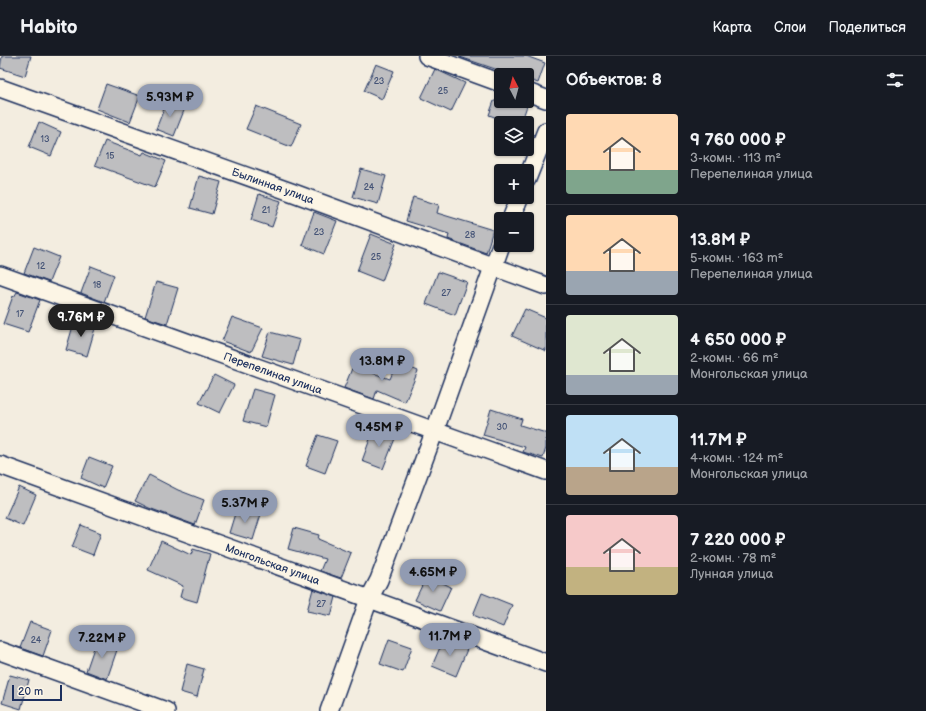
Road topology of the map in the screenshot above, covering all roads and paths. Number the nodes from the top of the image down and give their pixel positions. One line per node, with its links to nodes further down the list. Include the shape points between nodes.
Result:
1 (427, 56): 2 (street)
2 (494, 80)
3 (0, 88): 9 (street, Былинная улица)
4 (534, 95): 5 (street)
5 (546, 99)
6 (546, 131): 7 (street)
7 (533, 164)
8 (498, 252): 9 (street)
9 (493, 266): 11 (street, Былинная улица); 12 (street)
10 (0, 275): 12 (street, Перепелиная улица)
11 (546, 286)
12 (435, 430): 14 (street, Перепелиная улица); 15 (street, via 379,580)
13 (0, 465): 15 (street, Монгольская улица)
14 (546, 471)
15 (368, 599): 17 (street, Монгольская улица); 19 (street)
16 (0, 651): 18 (street)
17 (546, 663)
18 (166, 711)
19 (329, 711)

